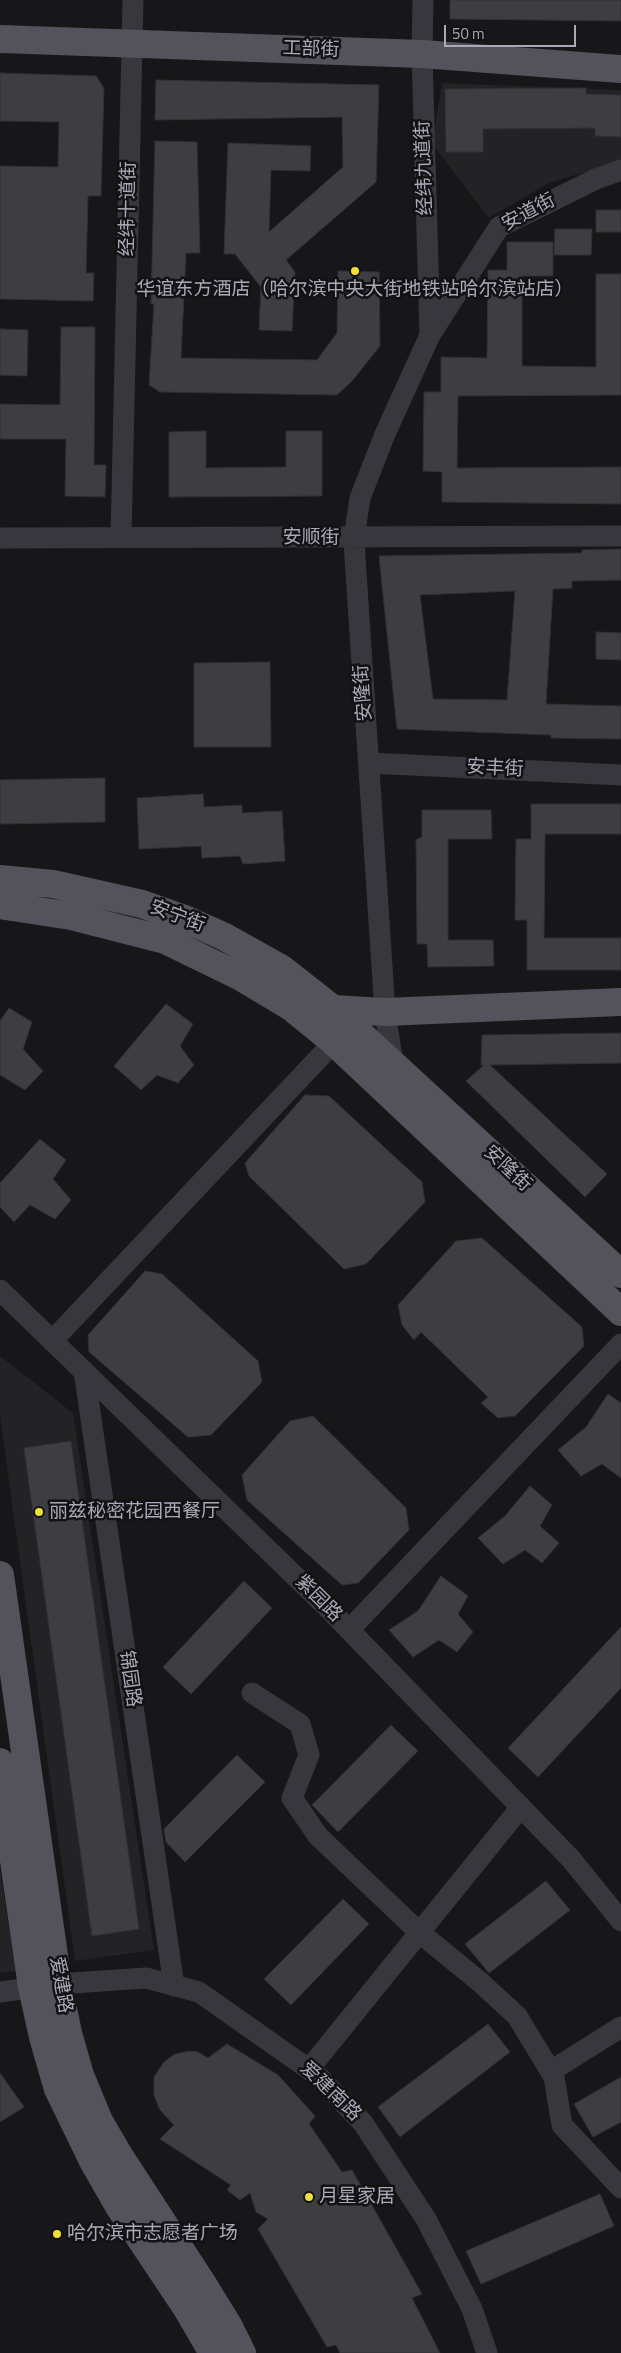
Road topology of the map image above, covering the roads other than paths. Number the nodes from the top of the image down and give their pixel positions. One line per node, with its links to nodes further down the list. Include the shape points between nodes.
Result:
1 (133, 0): 4 (street, 经纬十道街)
2 (423, 0): 5 (street, 经纬九道街)
3 (0, 39): 4 (main road, 工部街)
4 (134, 44): 5 (main road, 工部街); 11 (street, 经纬十道街)
5 (422, 54): 6 (main road, 工部街); 8 (street, 经纬九道街)
6 (621, 69)
7 (621, 170): 8 (street, 安道街, via 499,227)
8 (430, 335): 12 (street, 安隆街, via 360,498)
9 (621, 536): 12 (street, 安顺街)
10 (0, 538): 11 (street, 安顺街)
11 (121, 538): 12 (street, 安顺街)
12 (354, 538): 13 (street, 安隆街)
13 (369, 763): 14 (street, 安丰街); 19 (street, 安隆街)
14 (621, 775)
15 (0, 879): 18 (main road, 安宁街, via 53,884 142,904 188,920 282,969)
16 (0, 905): 20 (main road, 安隆街, via 71,916 165,940 241,977 291,1007)
17 (621, 1002): 19 (main road)
18 (333, 1009): 19 (main road); 21 (main road, 安宁街)
19 (385, 1012): 21 (street, 安隆街)
20 (334, 1042): 22 (main road, 安隆街); 26 (street)
21 (393, 1064): 22 (street, 安隆街); 23 (main road, 安隆街)
22 (400, 1105): 25 (main road, 安隆街)
23 (621, 1274)
24 (0, 1290): 26 (street, 紫园路)
25 (621, 1312)
26 (52, 1340): 28 (street, 紫园路)
27 (621, 1344): 30 (street)
28 (84, 1371): 30 (street, 紫园路); 37 (street, 锦园路)
29 (0, 1575): 36 (main road, 爱建路)
30 (349, 1630): 33 (street, 紫园路)
31 (252, 1693): 35 (street, via 300,1724 309,1754 292,1798 312,1828)
32 (0, 1762): 36 (main road, 爱建路)
33 (521, 1807): 34 (street, 紫园路, via 571,1858); 35 (street)
34 (621, 1921)
35 (420, 1932): 40 (street); 41 (street, via 517,2016)
36 (45, 1986): 37 (street, 爱建南路, via 146,1978); 38 (street, 爱建南路); 43 (main road, 爱建路, via 49,2062 72,2120 120,2208); 44 (main road, 爱建路, via 68,2033 80,2075 99,2121 204,2286)
37 (174, 1986): 40 (street, 爱建南路, via 199,1992)
38 (0, 1992)
39 (621, 2027): 41 (street)
40 (309, 2069): 45 (street, 爱建南路, via 363,2123 426,2219 472,2309)
41 (550, 2071): 42 (street, via 554,2077 562,2125)
42 (621, 2188)
43 (213, 2353)
44 (242, 2353)
45 (487, 2353)

